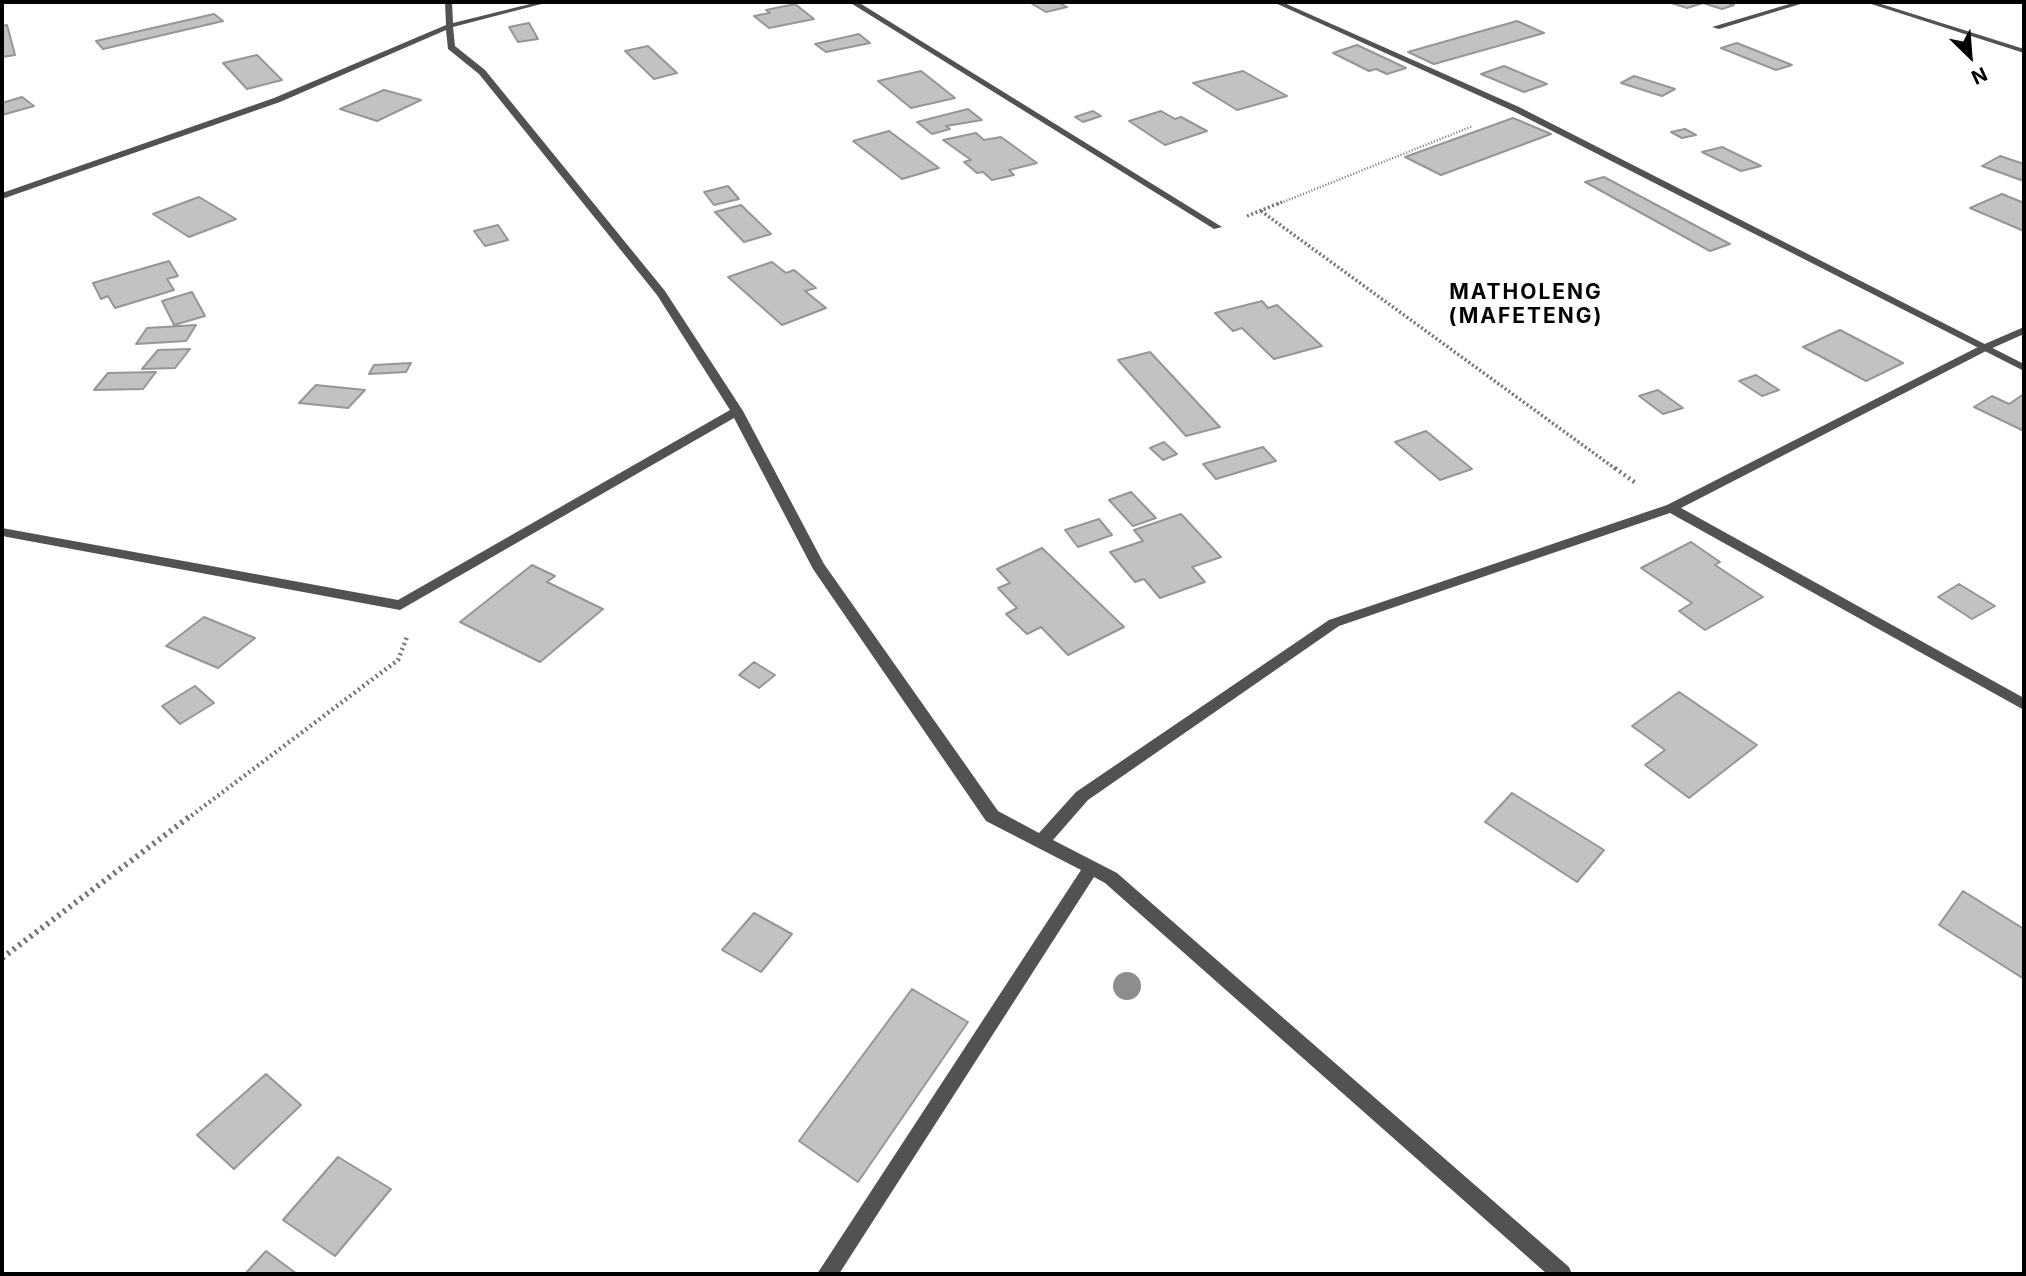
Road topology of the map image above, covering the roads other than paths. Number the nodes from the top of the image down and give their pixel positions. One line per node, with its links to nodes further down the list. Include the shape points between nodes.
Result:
1 (448, 2): 7 (street)
2 (546, 2): 7 (street)
3 (853, 2): 11 (street)
4 (1277, 2): 13 (street, via 1516,109)
5 (1803, 2): 8 (street)
6 (1869, 2): 9 (street)
7 (450, 26): 10 (street, via 277,100); 15 (street, via 451,47 482,72 661,293)
8 (1716, 27)
9 (2024, 51)
10 (2, 197)
11 (1217, 227)
12 (2024, 330): 13 (street)
13 (1984, 348): 14 (street); 16 (street)
14 (2024, 368)
15 (737, 411): 17 (street, via 400,605); 19 (street, via 818,566 992,816)
16 (1671, 508): 18 (street); 19 (street, via 1334,623 1082,796)
17 (2, 532)
18 (2024, 705)
19 (1041, 842): 20 (street)
20 (1091, 868): 21 (street); 22 (street, via 1111,878)
21 (827, 1274)
22 (1562, 1274)

